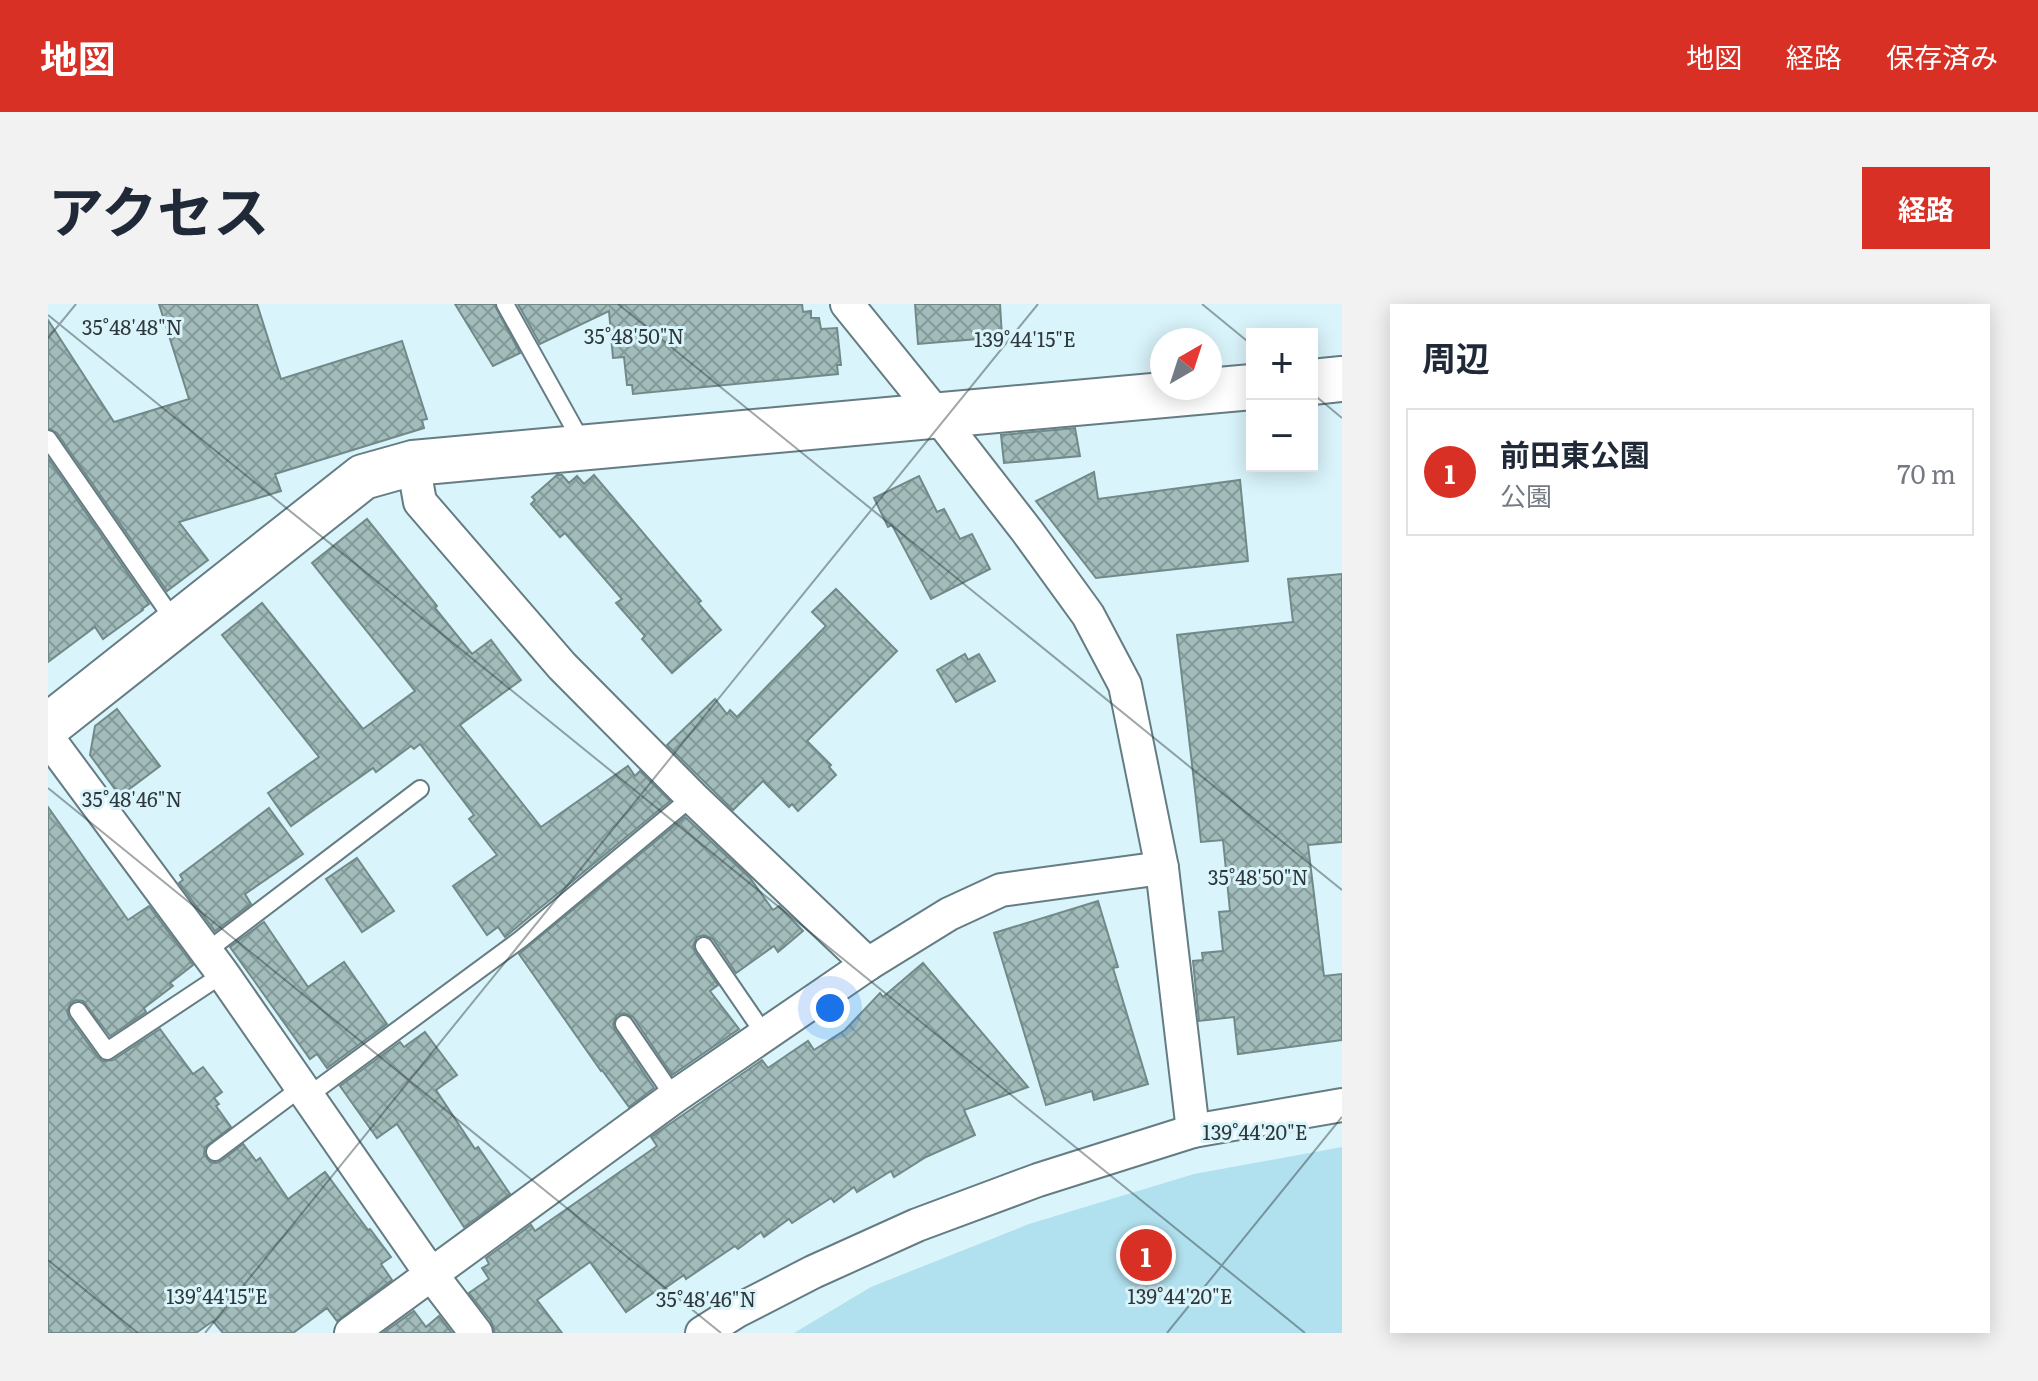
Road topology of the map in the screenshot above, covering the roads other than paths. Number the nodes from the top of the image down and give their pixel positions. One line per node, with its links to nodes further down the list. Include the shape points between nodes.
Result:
1 (505, 304): 8 (lane)
2 (847, 304): 6 (street)
3 (1342, 379): 4 (street)
4 (1318, 381)
5 (1246, 388): 6 (street)
6 (937, 415): 8 (street); 15 (street, via 1088,615 1125,685)
7 (48, 439): 10 (lane)
8 (585, 447): 9 (street)
9 (413, 463): 10 (street, via 363,477); 14 (street, via 420,502 562,666)
10 (176, 624): 11 (street)
11 (48, 726)
12 (48, 738): 17 (street)
13 (420, 789): 17 (lane)
14 (692, 797): 18 (street); 22 (lane, via 521,939)
15 (1162, 868): 18 (street, via 1001,890 949,914); 25 (street)
16 (704, 946): 21 (lane)
17 (215, 962): 19 (lane, via 107,1051); 22 (street)
18 (868, 964): 21 (street)
19 (78, 1011)
20 (624, 1024): 23 (lane)
21 (765, 1035): 23 (street)
22 (305, 1092): 26 (lane); 27 (street)
23 (674, 1097): 27 (street)
24 (1342, 1105): 25 (street)
25 (1193, 1131): 30 (street, via 917,1225 813,1272)
26 (215, 1152)
27 (431, 1274): 28 (street); 29 (street)
28 (351, 1333)
29 (476, 1333)
30 (702, 1333)

